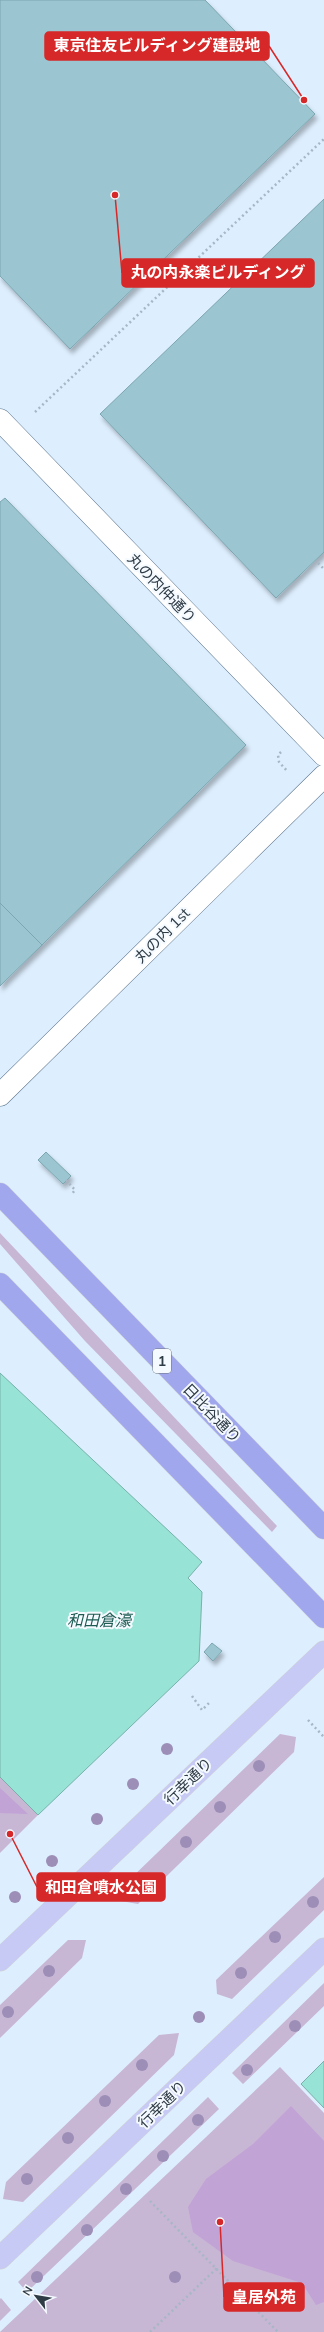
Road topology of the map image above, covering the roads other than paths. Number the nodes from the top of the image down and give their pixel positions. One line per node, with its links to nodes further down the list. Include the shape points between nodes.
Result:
1 (0, 420): 2 (street, 丸の内仲通り)
2 (324, 755)
3 (324, 776): 4 (street, 丸の内 1st)
4 (0, 1095)
5 (0, 1194): 7 (highway, 日比谷通り / 1)
6 (0, 1284): 8 (highway)
7 (324, 1528)
8 (324, 1617)
9 (324, 1652): 11 (main road, 行幸通り)
10 (324, 1949): 12 (main road, 行幸通り)
11 (0, 1960)
12 (0, 2258)

